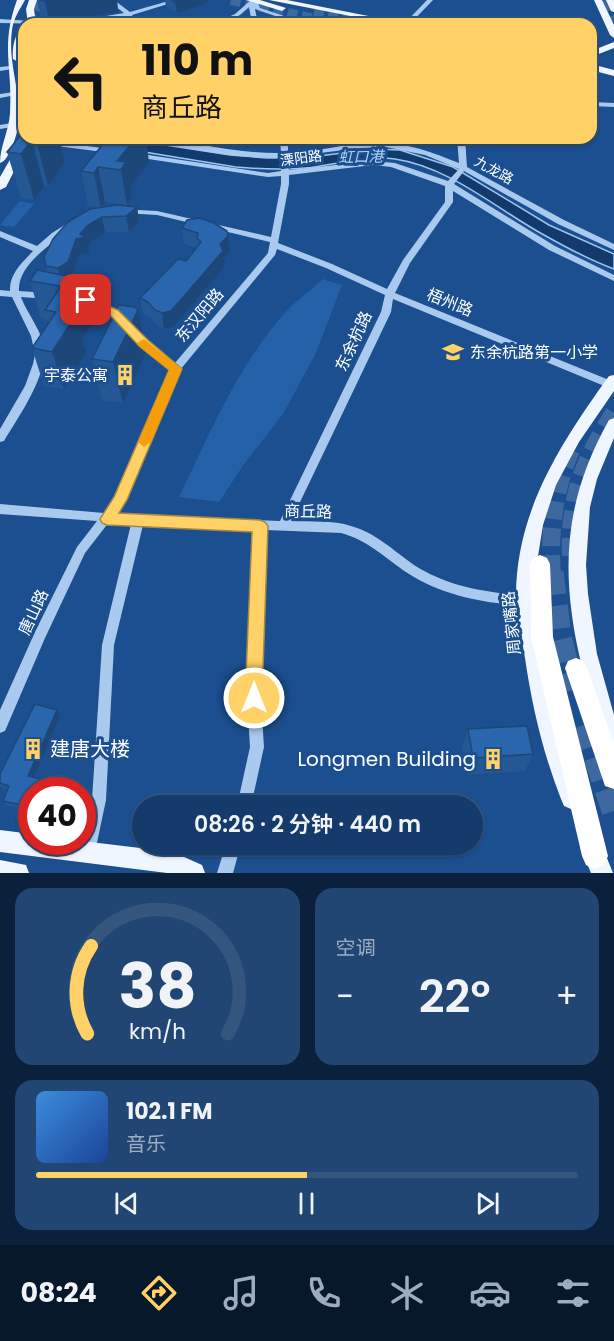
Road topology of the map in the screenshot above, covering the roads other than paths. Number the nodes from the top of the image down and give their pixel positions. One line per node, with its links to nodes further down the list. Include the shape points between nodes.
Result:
1 (21, 0): 21 (main road)
2 (33, 0): 13 (main road)
3 (110, 0): 11 (street)
4 (178, 0): 11 (street)
5 (252, 0): 12 (street, via 258,9); 16 (street); 17 (street); 18 (main road)
6 (273, 0): 19 (main road)
7 (430, 0): 20 (street)
8 (598, 0): 22 (main road)
9 (610, 0): 10 (main road)
10 (614, 9)
11 (129, 14): 14 (street); 15 (street)
12 (281, 16)
13 (31, 18)
14 (102, 18)
15 (131, 18)
16 (230, 18)
17 (254, 18)
18 (334, 18)
19 (373, 18)
20 (412, 18)
21 (5, 21): 30 (main road)
22 (614, 35)
23 (614, 45): 24 (main road)
24 (597, 52)
25 (597, 56): 26 (main road)
26 (605, 58)
27 (597, 66): 29 (main road)
28 (597, 67): 31 (main road)
29 (614, 67)
30 (5, 68): 34 (main road)
31 (614, 73)
32 (18, 95): 34 (main road)
33 (0, 96): 34 (street)
34 (15, 97): 37 (main road)
35 (597, 104): 36 (street)
36 (614, 105)
37 (17, 125): 38 (street); 39 (main road)
38 (0, 127)
39 (6, 143): 47 (main road)
40 (25, 144): 50 (main road)
41 (51, 144): 45 (street)
42 (181, 144): 48 (street, 九龙路, via 245,153)
43 (284, 144): 48 (street, 东汉阳路)
44 (460, 144): 49 (street, 东余杭路)
45 (118, 152)
46 (129, 154): 48 (street, 溧阳路, via 263,175)
47 (0, 160)
48 (284, 164): 49 (street, 溧阳路, via 380,163); 49 (street, 九龙路, via 366,145 391,144 414,149); 54 (street, 东汉阳路, via 285,184)
49 (456, 176): 55 (street, 九龙路); 57 (street, 溧阳路, via 552,248); 59 (street, 东余杭路, via 449,202 406,262)
50 (0, 188)
51 (112, 212): 54 (street, 梧州路, via 157,213)
52 (78, 222): 56 (street)
53 (0, 234): 56 (street)
54 (275, 243): 59 (street, 梧州路); 61 (street, 东汉阳路, via 268,259)
55 (614, 247)
56 (38, 250): 60 (street, via 17,277)
57 (614, 278)
58 (0, 293): 60 (street)
59 (390, 294): 62 (street, 梧州路); 69 (street, 东余杭路, via 381,321)
60 (16, 295): 61 (street, via 67,297 99,304 114,312); 64 (street, via 38,340 40,354 24,395)
61 (176, 369): 66 (street, 东汉阳路, via 120,500)
62 (613, 383): 71 (main road, 周家嘴路, via 572,441 542,501 526,576)
63 (614, 424): 73 (main road, via 588,477 578,526 576,581 589,656)
64 (0, 438)
65 (0, 509): 66 (street, 商丘路)
66 (107, 519): 67 (street, 商丘路); 74 (street, 唐山路, via 81,550)
67 (138, 520): 68 (street, 商丘路); 78 (street, via 108,645)
68 (260, 526): 69 (street, 商丘路); 77 (street, via 253,685 257,747)
69 (283, 527): 71 (street, 商丘路, via 357,532 380,544 412,570 448,589)
70 (540, 564): 83 (highway, via 542,637)
71 (525, 601): 83 (main road, 周家嘴路, via 551,741)
72 (576, 668): 76 (highway)
73 (610, 717): 75 (main road)
74 (0, 726)
75 (614, 752)
76 (614, 777)
77 (246, 795)
78 (96, 814)
79 (0, 841): 80 (main road)
80 (18, 843)
81 (96, 853): 86 (main road, via 173,863)
82 (231, 855): 87 (street)
83 (598, 864)
84 (0, 871): 85 (main road)
85 (18, 873)
86 (194, 873)
87 (225, 873)

